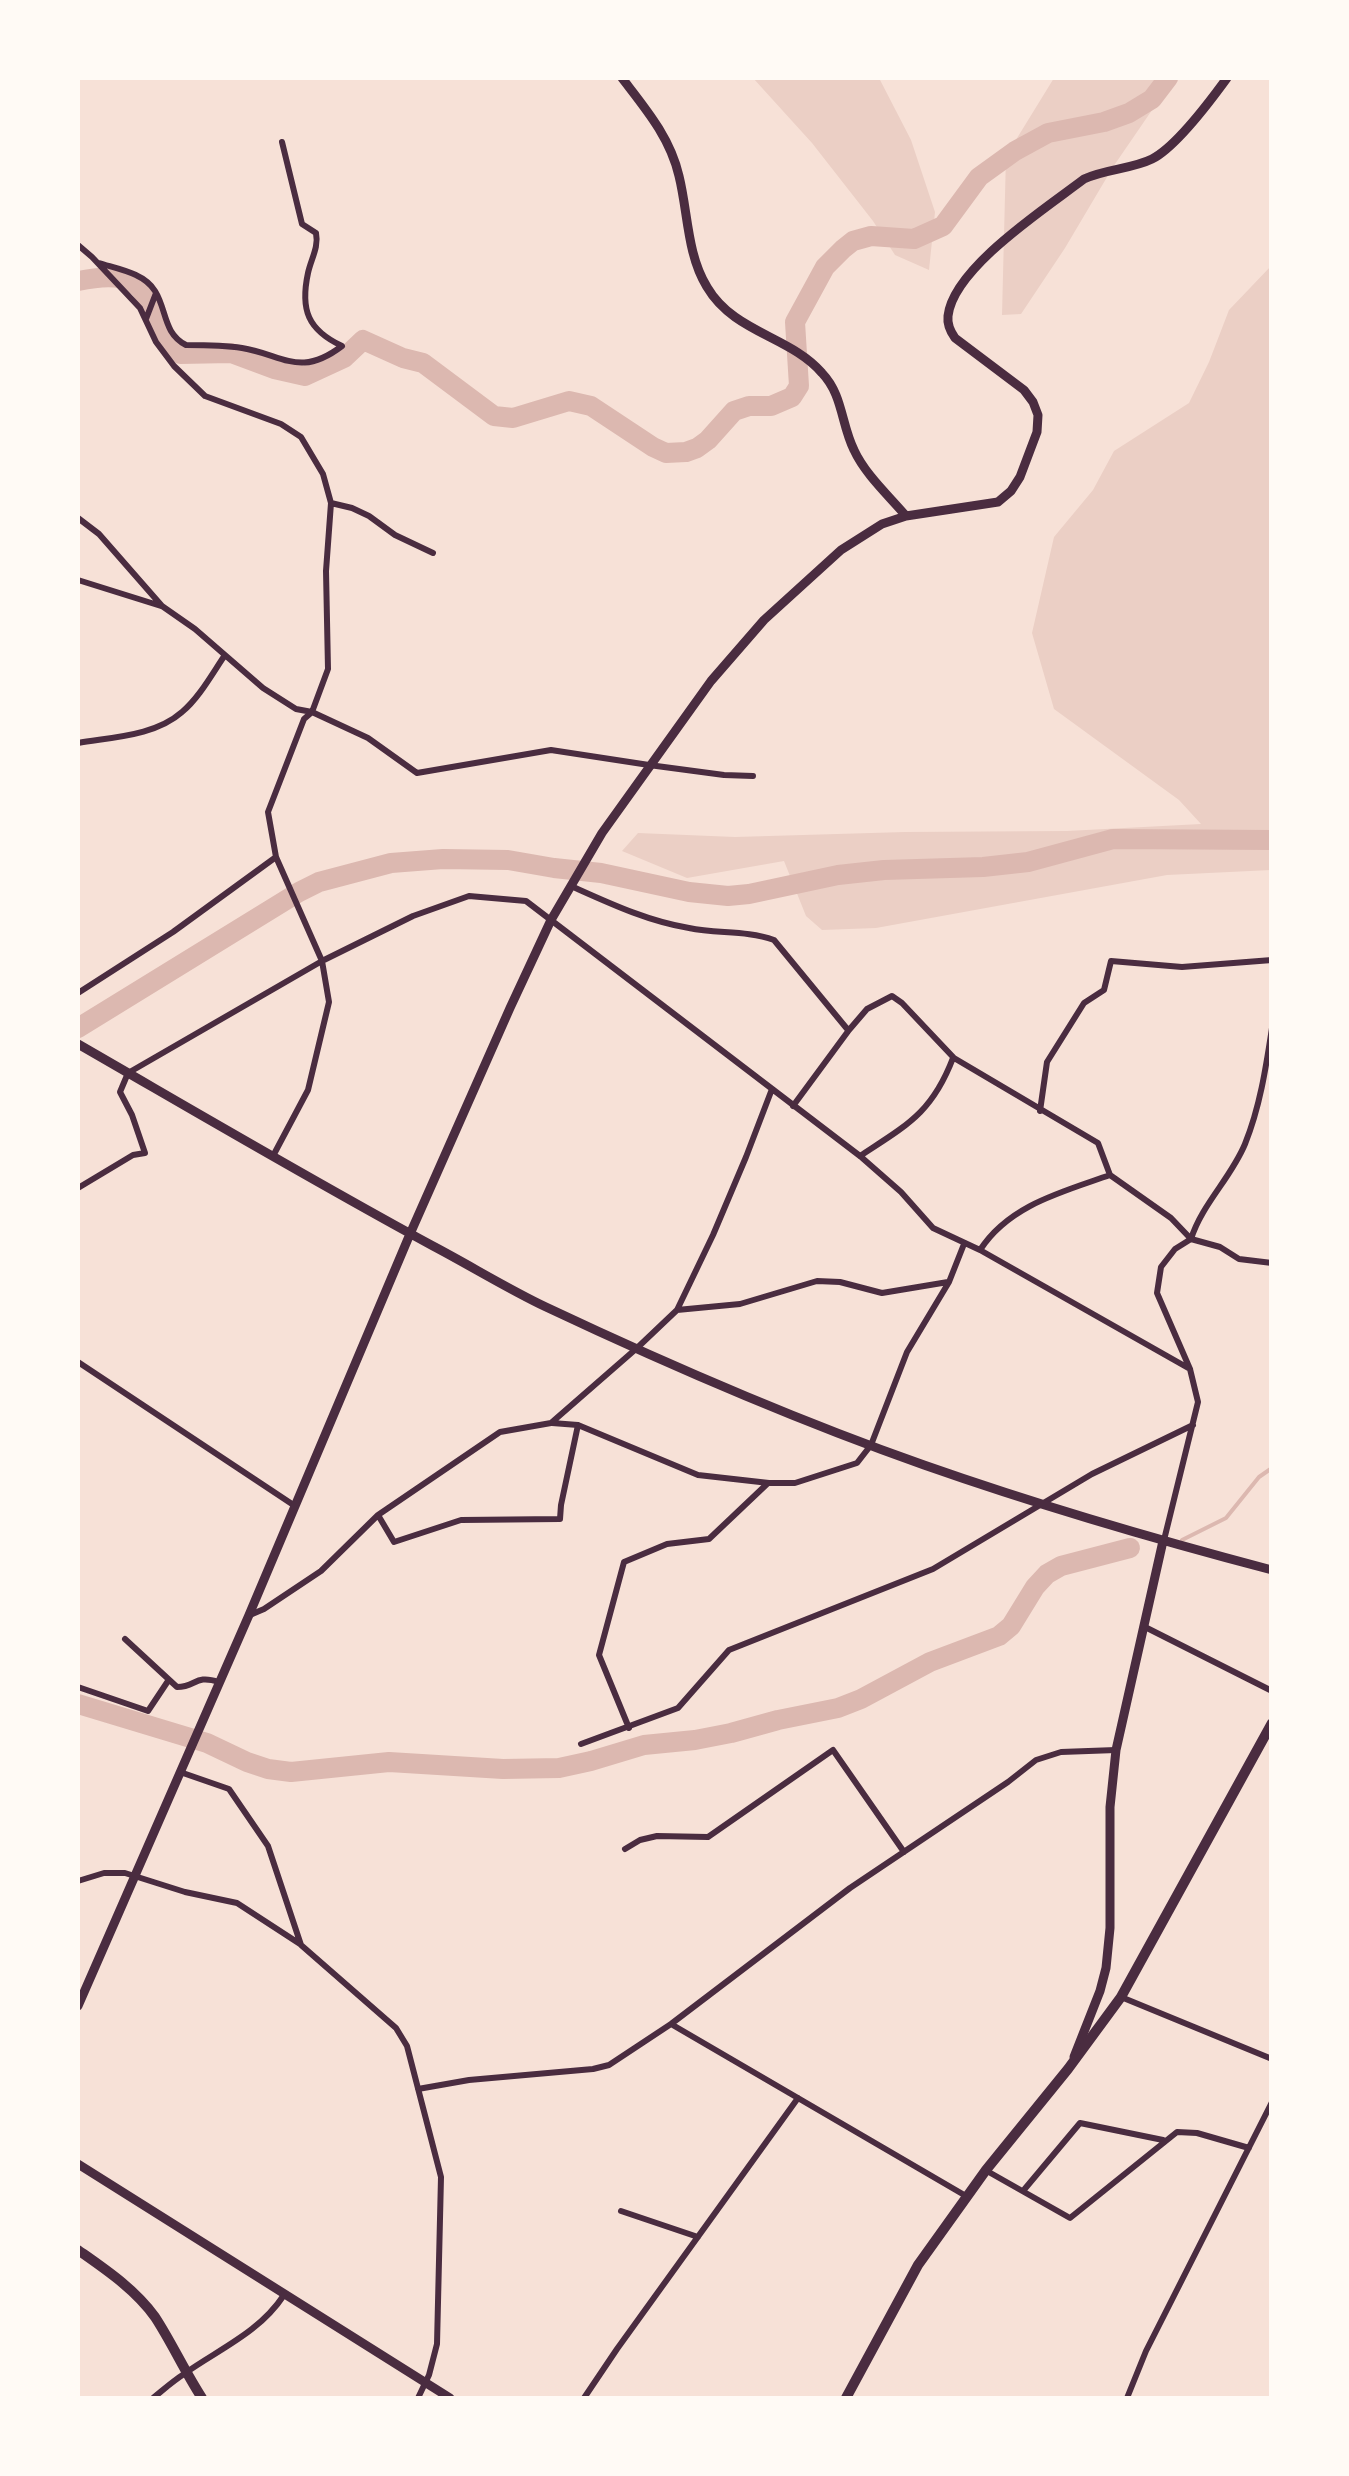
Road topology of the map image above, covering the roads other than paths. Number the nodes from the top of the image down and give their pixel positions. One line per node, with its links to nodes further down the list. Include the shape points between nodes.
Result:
1 (622, 78): 9 (street, via 668,144 697,267 714,299 822,372 838,398 856,456)
2 (1227, 78): 9 (street, via 1164,152 1084,179 966,279 948,326 1024,390 1038,415 1037,432 1020,477 998,502)
3 (282, 142): 6 (street, via 302,224 316,233 308,317 316,331 342,346 328,357 299,363 246,348 186,345 172,333)
4 (78, 245): 5 (street)
5 (100, 265): 6 (street, via 136,275); 7 (street)
6 (155, 294): 7 (street)
7 (146, 318): 8 (street, via 165,354 205,396 301,437)
8 (331, 503): 11 (street, via 369,516); 15 (street, via 328,669)
9 (906, 516): 17 (street, via 841,550 764,620)
10 (78, 518): 13 (street)
11 (433, 553)
12 (78, 580): 13 (street)
13 (162, 606): 14 (street)
14 (225, 655): 15 (street, via 263,688); 16 (street, via 166,725)
15 (312, 712): 17 (street, via 368,738 417,773 550,750); 19 (street, via 268,812)
16 (78, 742)
17 (648, 765): 18 (street); 20 (street)
18 (754, 776)
19 (276, 857): 23 (street); 24 (street)
20 (571, 886): 21 (street); 26 (street, via 688,928 774,940)
21 (552, 920): 23 (street, via 526,901 469,896); 30 (street); 37 (street)
22 (1272, 960): 32 (street, via 1182,967 1111,961 1104,990 1084,1003 1047,1062)
23 (322, 961): 29 (street); 34 (street, via 328,1002 308,1090)
24 (78, 993)
25 (1272, 1028): 38 (street, via 1244,1145)
26 (849, 1030): 28 (street, via 867,1009 892,996); 31 (street)
27 (78, 1044): 29 (street)
28 (954, 1058): 32 (street); 33 (street, via 929,1106)
29 (128, 1073): 34 (street); 36 (street, via 120,1092 146,1154)
30 (772, 1089): 31 (street); 43 (street)
31 (793, 1106): 33 (street)
32 (1040, 1111): 35 (street, via 1098,1143)
33 (860, 1156): 39 (street, via 933,1228)
34 (272, 1157): 37 (street)
35 (1110, 1175): 38 (street); 40 (street, via 1030,1204)
36 (78, 1188)
37 (410, 1234): 44 (street); 53 (street)
38 (1191, 1239): 41 (street, via 1240,1259); 46 (street, via 1160,1266 1158,1292)
39 (964, 1244): 40 (street); 42 (street)
40 (980, 1250): 46 (street)
41 (1272, 1262)
42 (949, 1282): 43 (street, via 882,1292 816,1281 740,1304); 50 (street, via 907,1352)
43 (676, 1310): 44 (street)
44 (637, 1348): 47 (street); 50 (street)
45 (78, 1362): 53 (street)
46 (1190, 1369): 49 (street, via 1198,1402)
47 (551, 1423): 48 (street); 54 (street, via 500,1432)
48 (578, 1425): 51 (street, via 698,1475); 54 (street, via 560,1519 462,1520 394,1542)
49 (1193, 1425): 52 (street); 55 (street)
50 (871, 1445): 51 (street, via 857,1463 795,1483); 52 (street)
51 (768, 1483): 65 (street, via 709,1539 667,1544 624,1562 599,1655)
52 (1040, 1504): 55 (street); 65 (street, via 933,1569 729,1650 678,1708)
53 (296, 1506): 57 (street)
54 (378, 1515): 57 (street, via 321,1572)
55 (1163, 1541): 56 (street); 58 (street)
56 (1272, 1570)
57 (249, 1616): 61 (street)
58 (1143, 1626): 63 (street); 67 (street)
59 (125, 1639): 60 (street)
60 (168, 1680): 61 (street, via 177,1687 206,1678); 62 (street, via 148,1711)
61 (219, 1682): 68 (street)
62 (78, 1687)
63 (1272, 1691)
64 (1272, 1723): 74 (main road)
65 (629, 1728): 66 (street)
66 (581, 1744)
67 (1116, 1750): 70 (street, via 1036,1760); 78 (street, via 1106,1968)
68 (179, 1772): 71 (street); 73 (street, via 229,1790 257,1827)
69 (625, 1849): 70 (street, via 657,1836 708,1837 834,1750)
70 (904, 1852): 76 (street)
71 (135, 1875): 72 (street, via 104,1873); 73 (street, via 237,1903); 75 (street)
72 (78, 1881)
73 (302, 1945): 79 (street, via 396,2028)
74 (1121, 1996): 77 (street); 78 (main road)
75 (78, 2006)
76 (672, 2024): 79 (street, via 593,2070); 80 (street)
77 (1272, 2058)
78 (1068, 2069): 85 (main road)
79 (418, 2089): 93 (street, via 440,2177 437,2344)
80 (798, 2098): 87 (street); 89 (street)
81 (1272, 2102): 83 (street)
82 (1164, 2140): 83 (street, via 1177,2132); 86 (street, via 1080,2123); 86 (street, via 1070,2218)
83 (1249, 2148): 100 (street)
84 (78, 2164): 91 (street)
85 (986, 2170): 86 (street); 87 (main road)
86 (1023, 2191)
87 (966, 2196): 99 (main road, via 918,2265)
88 (621, 2210): 89 (street)
89 (698, 2237): 98 (street)
90 (78, 2250): 92 (main road, via 144,2304)
91 (284, 2295): 92 (street, via 239,2340); 93 (street)
92 (185, 2372): 94 (street); 95 (main road)
93 (424, 2383): 96 (street); 97 (street)
94 (152, 2398)
95 (202, 2398)
96 (418, 2398)
97 (450, 2398)
98 (584, 2398)
99 (846, 2398)
100 (1126, 2398)

